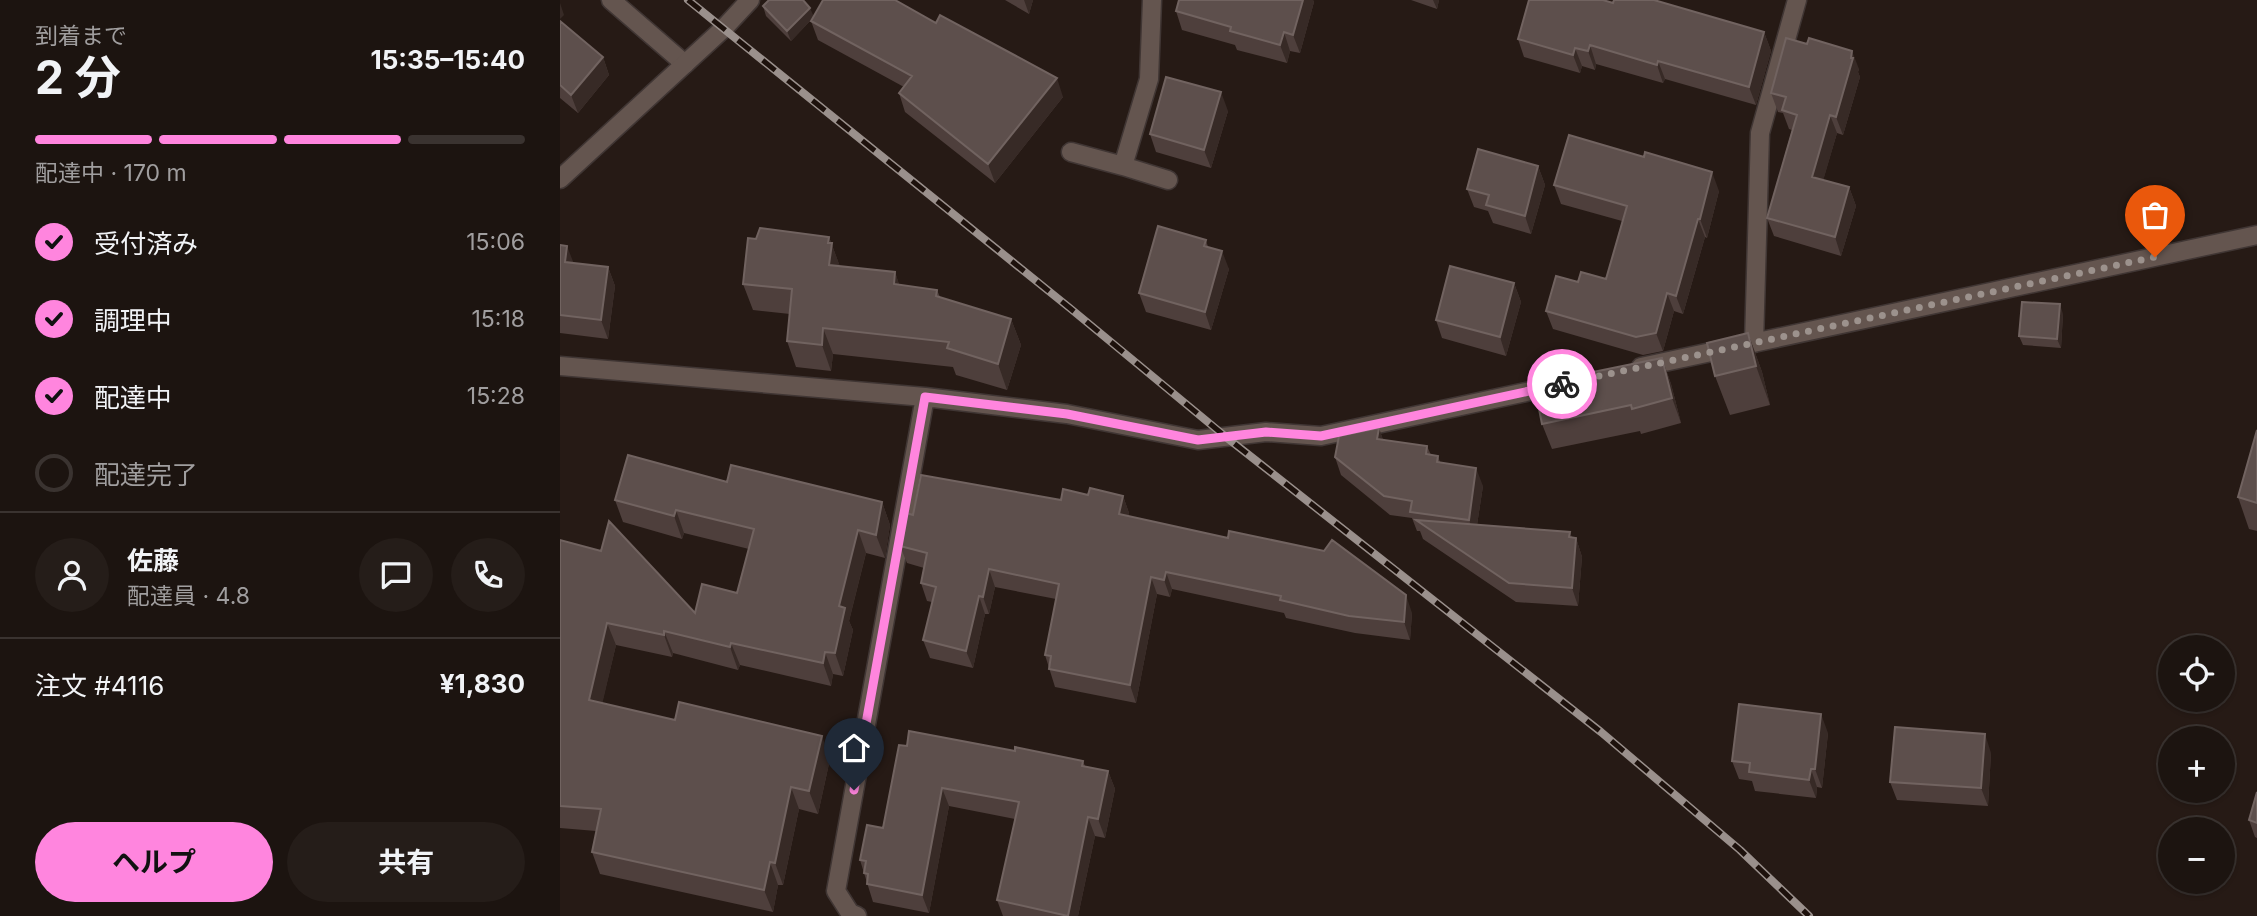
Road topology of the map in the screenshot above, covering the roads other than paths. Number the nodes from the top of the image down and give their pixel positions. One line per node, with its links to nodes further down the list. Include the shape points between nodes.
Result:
1 (611, 0): 5 (street)
2 (750, 0): 5 (street)
3 (1152, 0): 7 (street, via 1149,79)
4 (1797, 0): 11 (street, via 1760,133)
5 (685, 64): 8 (street)
6 (1071, 152): 7 (street)
7 (1124, 166): 9 (street)
8 (560, 180)
9 (1168, 180)
10 (2257, 235): 11 (street)
11 (1754, 343): 13 (street)
12 (560, 366): 15 (street)
13 (1618, 372)
14 (1578, 381): 15 (street, via 1321,436 1266,432 1198,440 1067,414)
15 (925, 397): 16 (street, via 836,891)
16 (857, 916)

